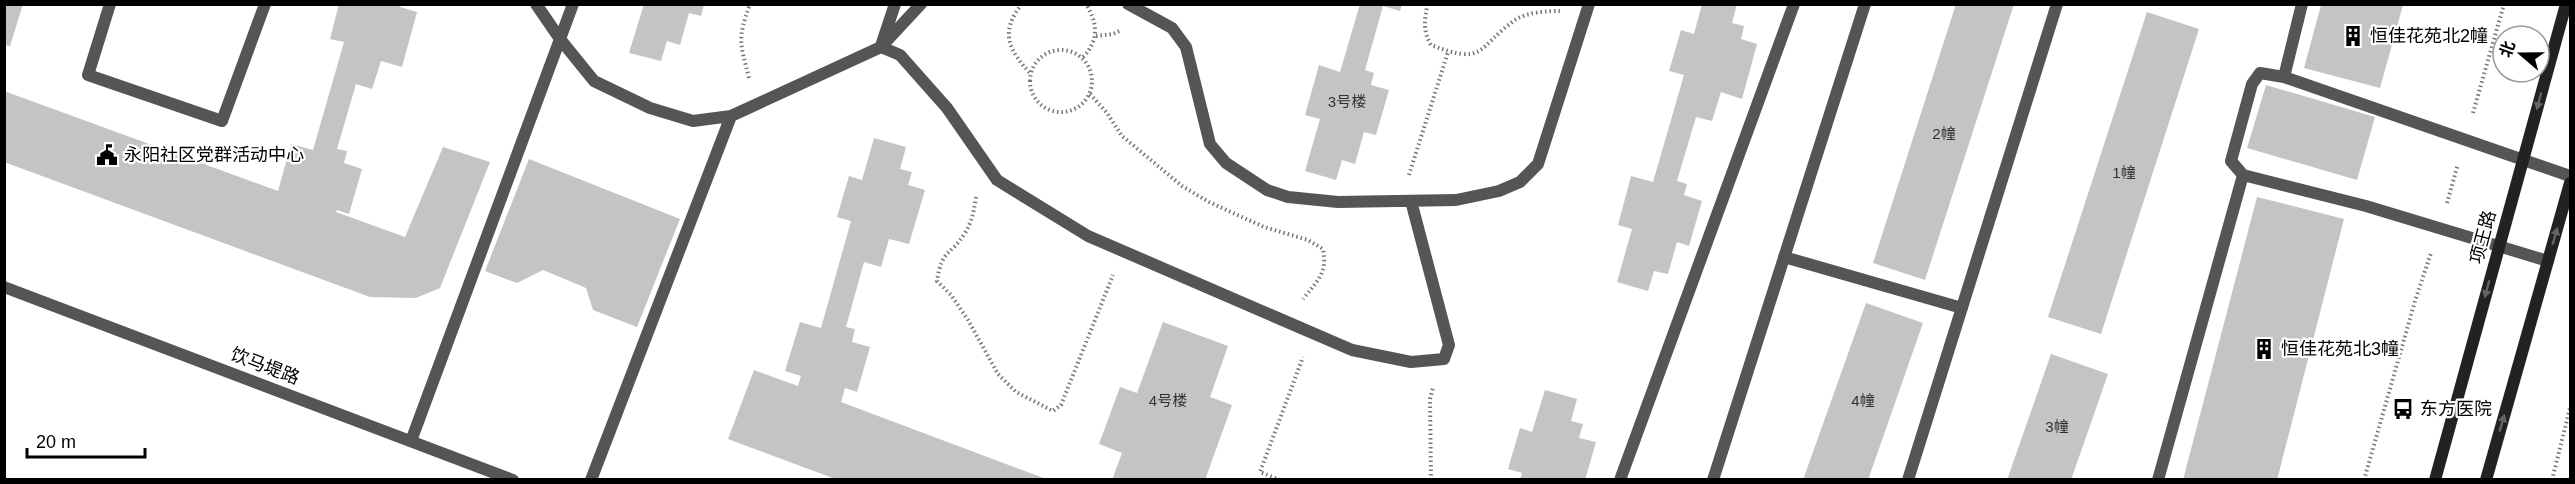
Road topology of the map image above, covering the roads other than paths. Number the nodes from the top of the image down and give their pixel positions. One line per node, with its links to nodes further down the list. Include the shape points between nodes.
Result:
1 (110, 4): 2 (street, via 88,75 222,121)
2 (265, 4)
3 (536, 4): 14 (street)
4 (573, 4): 14 (street)
5 (895, 4): 15 (street)
6 (921, 4): 15 (street)
7 (1128, 4): 23 (street, via 1172,28 1186,47 1210,144 1226,164 1267,190 1288,196 1338,202)
8 (1794, 4): 32 (street)
9 (1865, 4): 25 (street)
10 (2057, 4): 28 (street)
11 (2302, 4): 16 (street)
12 (2566, 4): 18 (main road, 项王路, one-way to 18)
13 (1588, 7): 23 (street, via 1538,164 1520,182 1499,191 1456,200)
14 (560, 39): 17 (street, via 594,81 650,108 693,121); 29 (street)
15 (881, 47): 17 (street); 23 (street, via 900,55 947,108 997,180 1088,236 1352,350 1411,362 1437,362 1444,359 1449,345)
16 (2284, 77): 18 (street); 19 (street, via 2260,73 2252,84 2231,161)
17 (731, 116): 31 (street)
18 (2524, 158): 20 (street); 24 (main road, 项王路)
19 (2243, 175): 24 (street, via 2366,206); 35 (street)
20 (2571, 176)
21 (2571, 183): 22 (main road)
22 (2569, 197): 26 (main road, one-way to 22)
23 (1406, 201)
24 (2499, 247): 26 (street); 36 (main road, 项王路, one-way to 36)
25 (1784, 257): 28 (street); 33 (street)
26 (2548, 261): 37 (main road, one-way to 26)
27 (4, 287): 29 (street, 饮马堤路)
28 (1962, 308): 34 (street)
29 (411, 441): 30 (street, 饮马堤路)
30 (513, 480)
31 (591, 480)
32 (1620, 480)
33 (1713, 480)
34 (1908, 480)
35 (2158, 480)
36 (2435, 480)
37 (2486, 480)

